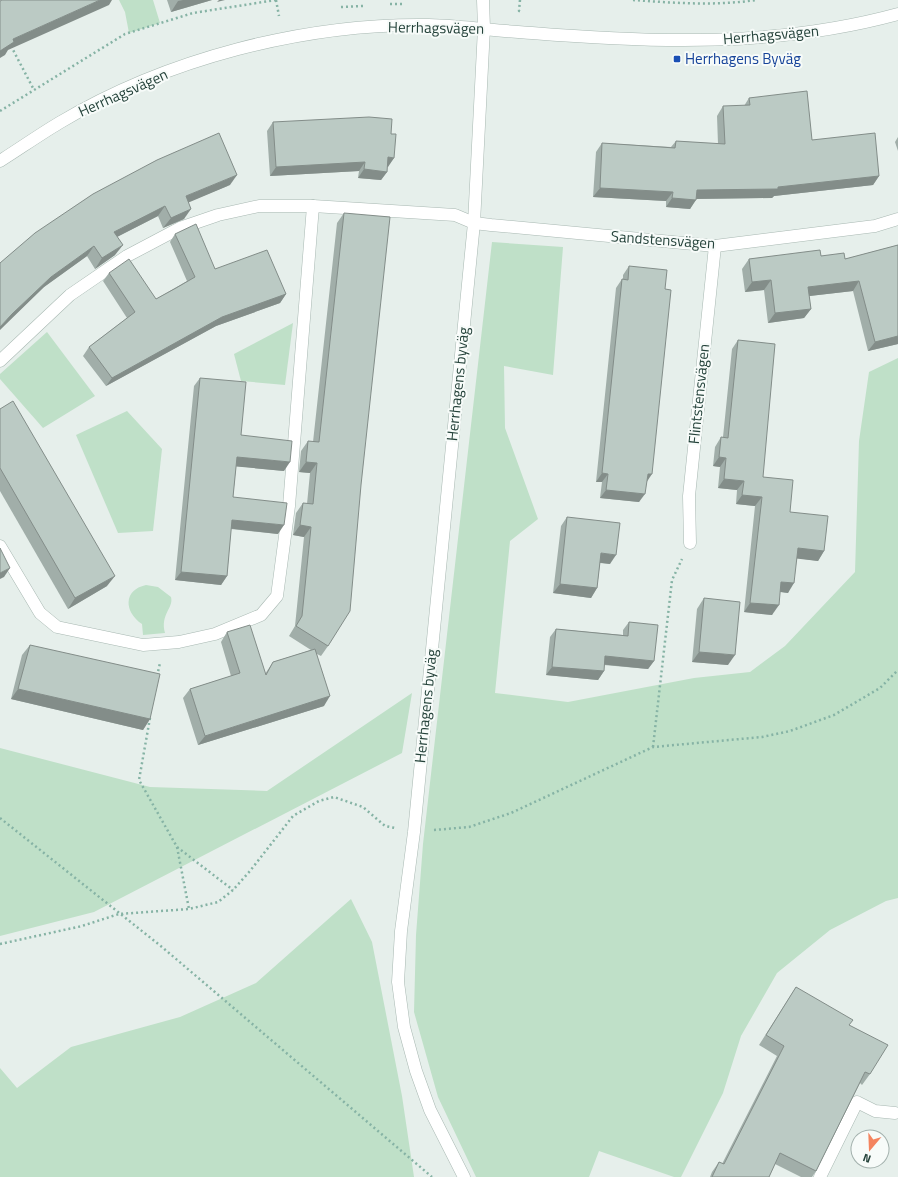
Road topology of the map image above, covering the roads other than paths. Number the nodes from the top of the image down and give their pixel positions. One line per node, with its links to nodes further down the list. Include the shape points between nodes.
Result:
1 (483, 0): 3 (street, Herrhagens byväg)
2 (898, 14): 3 (street, Herrhagsvägen, via 856,26 781,36 689,42)
3 (484, 28): 4 (street, Herrhagsvägen, via 427,25 326,30 241,48 126,89 60,122); 7 (street, Herrhagens byväg)
4 (0, 161)
5 (314, 206): 7 (street, via 455,215); 9 (street, via 259,206 218,215 180,228 127,256 70,295); 11 (street, via 289,506 277,596 261,615 229,629 179,642 143,645 57,627 40,613)
6 (898, 219): 8 (street, Sandstensvägen, via 875,226)
7 (474, 223): 8 (street, Sandstensvägen); 13 (street, Herrhagens byväg, via 414,832 400,938 398,982 404,1027 416,1071 430,1110)
8 (715, 246): 10 (street, Flintstensvägen, via 689,496)
9 (0, 361)
10 (690, 543)
11 (0, 546)
12 (895, 1113): 14 (street, via 876,1111 857,1102)
13 (464, 1177)
14 (820, 1177)

